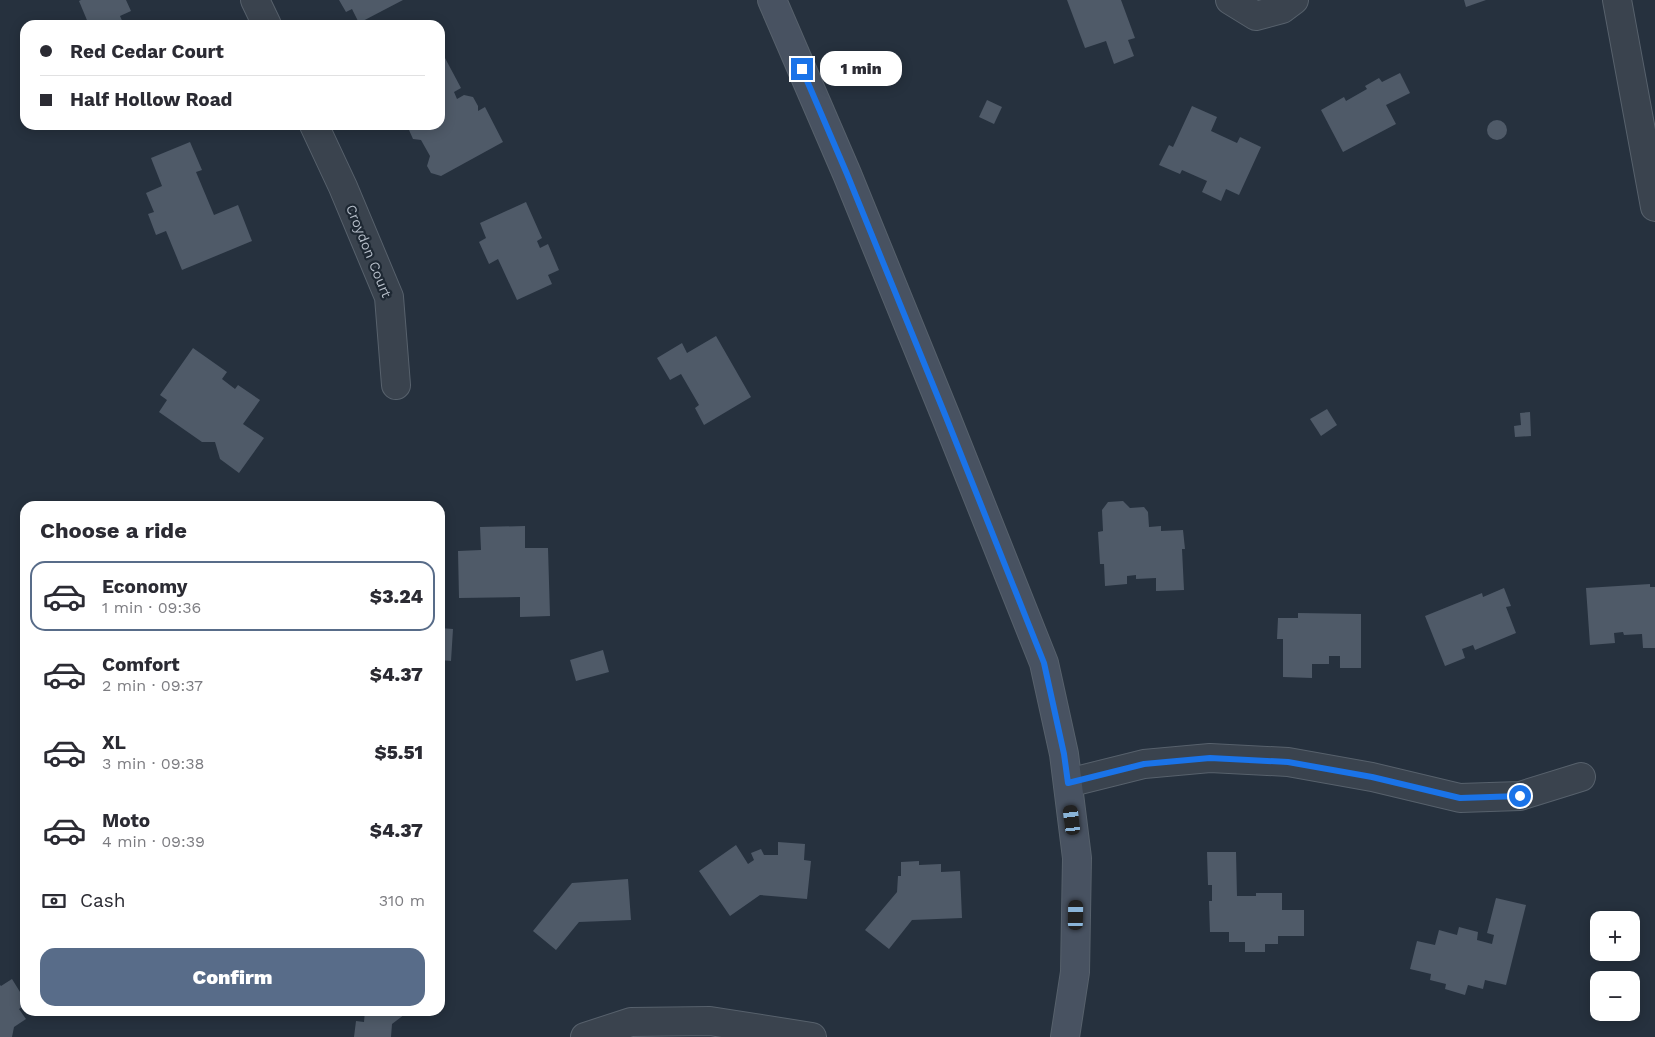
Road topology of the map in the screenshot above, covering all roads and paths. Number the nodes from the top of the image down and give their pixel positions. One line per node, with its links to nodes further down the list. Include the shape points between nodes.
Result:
1 (256, 0): 6 (street)
2 (772, 0): 11 (street, via 847,174 1044,663)
3 (1230, 0): 4 (street, via 1256,16 1282,9)
4 (1294, 0)
5 (1617, 0): 8 (street)
6 (265, 20)
7 (316, 130): 9 (street, Croydon Court, via 389,297)
8 (1655, 207)
9 (396, 385)
10 (1581, 777): 11 (street, via 1520,796 1460,798 1372,777 1288,762 1210,758 1144,764)
11 (1068, 783): 14 (street, via 1077,858 1075,972)
12 (585, 1037): 13 (street, via 631,1022 710,1021)
13 (812, 1037)
14 (1065, 1037)

